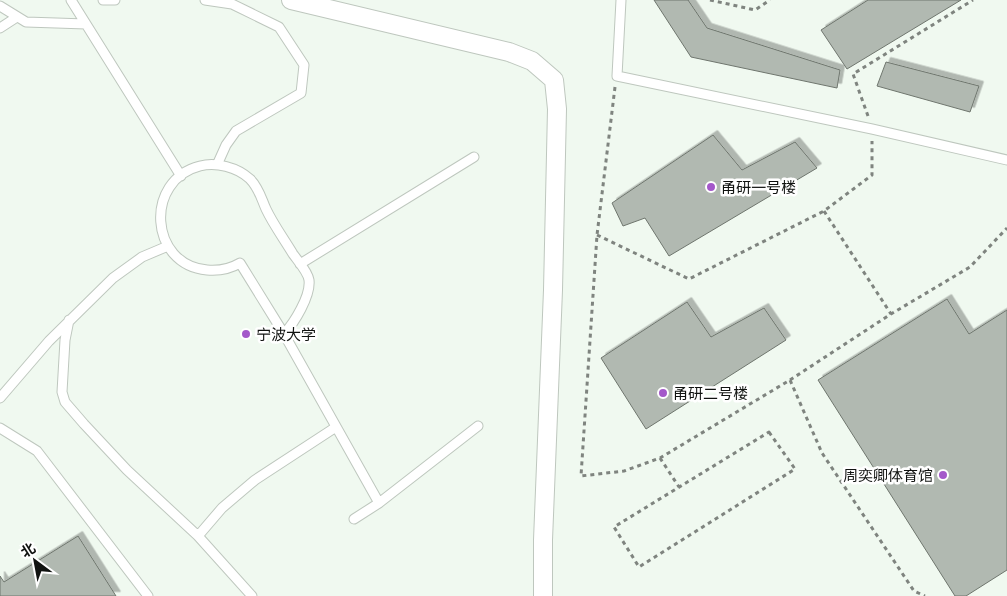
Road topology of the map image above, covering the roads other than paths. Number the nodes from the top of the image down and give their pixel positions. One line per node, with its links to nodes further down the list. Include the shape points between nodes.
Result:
1 (71, 0): 9 (lane)
2 (103, 0): 3 (lane)
3 (116, 0)
4 (205, 0): 13 (lane, via 232,4 279,27 304,65 301,93 236,131)
5 (291, 0): 28 (street, via 509,52 532,61 554,80 557,128)
6 (621, 0): 12 (lane, via 617,76)
7 (0, 6): 8 (lane)
8 (17, 16): 9 (lane, via 26,22); 10 (lane)
9 (86, 24): 14 (lane)
10 (0, 28)
11 (474, 157): 16 (lane)
12 (1007, 160)
13 (217, 165): 14 (lane, via 200,166); 16 (lane, via 234,169 249,178)
14 (181, 176): 15 (lane, via 171,185 162,201 162,235)
15 (168, 246): 17 (lane, via 142,257 112,278); 18 (lane, via 184,263 200,270 217,271 240,263)
16 (300, 264): 18 (lane, via 309,279 307,295)
17 (69, 320): 19 (lane); 25 (lane, via 62,392 65,402 127,470)
18 (284, 334): 21 (lane)
19 (0, 398)
20 (478, 426): 23 (lane)
21 (336, 427): 23 (lane); 25 (lane, via 255,480 222,508)
22 (0, 428): 26 (lane, via 37,451)
23 (379, 503): 24 (lane)
24 (354, 519)
25 (198, 536): 27 (lane)
26 (148, 596)
27 (252, 596)
28 (543, 596)

